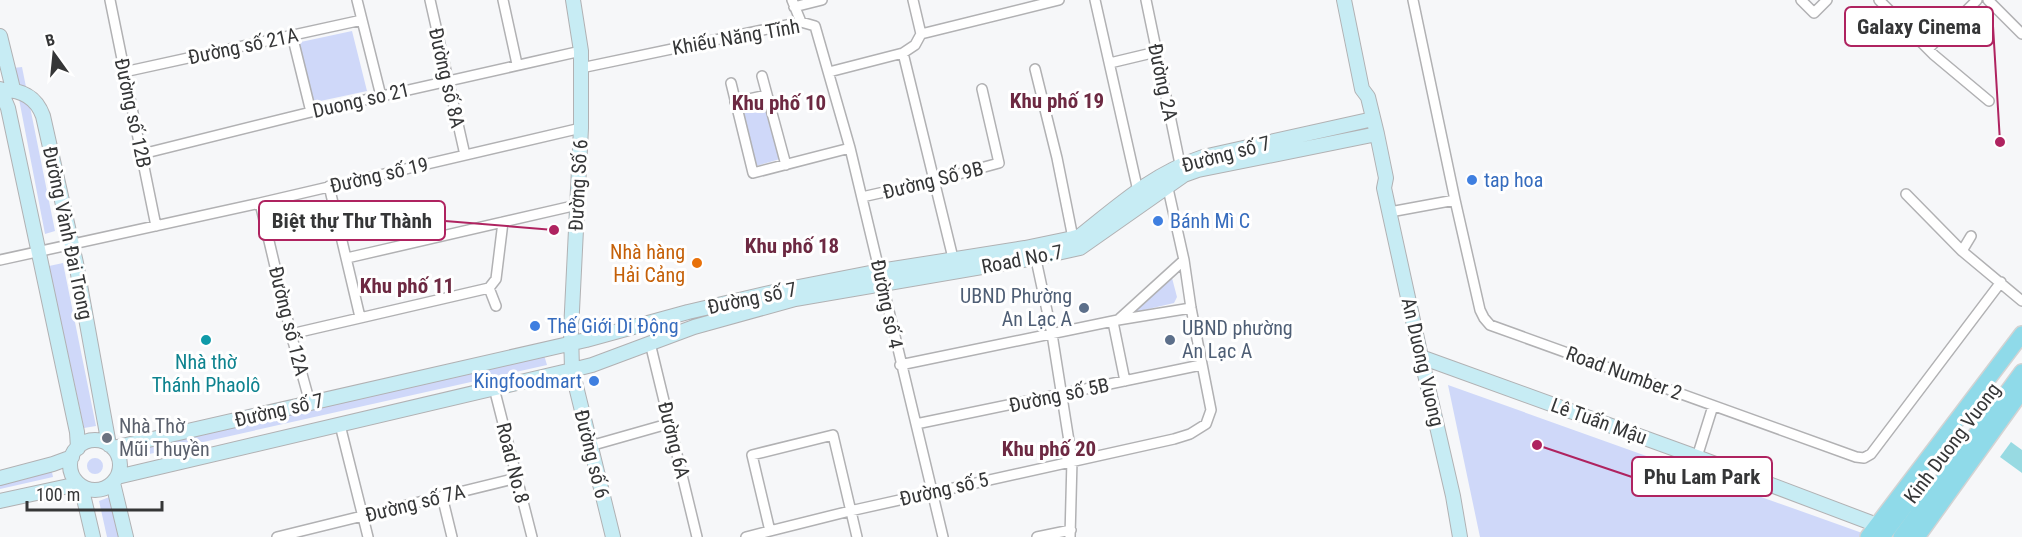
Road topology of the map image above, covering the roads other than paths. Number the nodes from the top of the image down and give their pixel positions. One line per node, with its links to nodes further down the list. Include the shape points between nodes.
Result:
1 (110, 0): 34 (street, Đường số 12B)
2 (357, 0): 20 (street)
3 (430, 0): 37 (street, Đường số 8A)
4 (503, 0): 31 (street)
5 (573, 0): 27 (main road, Đường Số 6)
6 (822, 0): 18 (street)
7 (913, 0): 23 (street)
8 (1059, 0): 19 (street)
9 (1095, 0): 30 (street)
10 (1146, 0): 29 (street, Đường 2A)
11 (1344, 0): 46 (main road, An Duong Vuong, via 1362,88 1368,97)
12 (1413, 0): 60 (street, Road Number 2)
13 (1801, 0): 14 (street, via 1814,13)
14 (1827, 0)
15 (1880, 0): 26 (street)
16 (1977, 0): 26 (street)
17 (1988, 0): 22 (street)
18 (793, 4): 21 (street)
19 (1015, 5): 23 (street)
20 (362, 20): 24 (street, Đường số 21A); 42 (street)
21 (801, 22): 32 (street, Khiếu Năng Tĩnh); 35 (street, Khiếu Năng Tĩnh, via 815,26)
22 (2021, 31)
23 (921, 34): 28 (street, via 915,45)
24 (292, 35): 34 (street, Đường số 21A); 45 (street)
25 (0, 36): 40 (main road, Đường Vành Đai Trong)
26 (1928, 49): 43 (street)
27 (580, 51): 31 (street, Duong so 21); 32 (main road, Đường Số 6)
28 (903, 52): 35 (street); 55 (street)
29 (1156, 52): 30 (street); 52 (street, Đường 2A)
30 (1110, 63): 57 (street)
31 (517, 64): 37 (street, Duong so 21)
32 (581, 68): 47 (main road, Đường Số 6)
33 (1035, 69): 67 (street)
34 (124, 72): 50 (street, Đường số 12B)
35 (829, 72): 49 (street, Đường số 4)
36 (762, 76): 41 (street)
37 (448, 81): 42 (street, Duong so 21); 51 (street, Đường số 8A)
38 (731, 83): 44 (street)
39 (982, 89): 55 (street, Đường Số 9B, via 999,163)
40 (5, 90): 68 (main road, Đường Vành Đai Trong, via 33,99 41,111); 70 (main road, Đường Vành Đai Trong)
41 (767, 95): 44 (street); 53 (street)
42 (381, 96): 45 (street, Duong so 21)
43 (1989, 100)
44 (735, 102): 53 (street, via 753,173)
45 (311, 111): 50 (street, Duong so 21)
46 (1369, 120): 48 (main road, An Duong Vuong); 52 (main road, Đường số 7)
47 (581, 128): 51 (street, Đường số 19); 62 (main road, Đường Số 6)
48 (1372, 135): 54 (main road, Road No.7); 63 (main road, An Duong Vuong, via 1377,179 1384,188)
49 (850, 148): 53 (street); 59 (street, Đường số 4)
50 (142, 154): 65 (street, Đường số 12B)
51 (465, 155): 56 (street, Đường số 19)
52 (1180, 164): 54 (main road, Đường số 7)
53 (786, 165)
54 (1165, 179): 57 (main road, Đường số 7); 71 (main road, Road No.7, via 1080,248); 75 (street, Đường số 5)
55 (933, 181): 59 (street, Đường Số 9B); 73 (street)
56 (330, 186): 61 (street, Đường số 19); 72 (street)
57 (1138, 191): 67 (main road, Đường số 7)
58 (1906, 194): 69 (street)
59 (862, 197): 76 (street, Đường số 4)
60 (1455, 200): 63 (street); 100 (street, Road Number 2, via 1480,310 1490,325)
61 (260, 203): 65 (street, Đường số 19); 84 (street, Đường số 12A)
62 (576, 205): 64 (street); 87 (main road, Đường Số 6)
63 (1390, 212): 90 (main road, An Duong Vuong)
64 (503, 222): 72 (street); 78 (street, via 496,279)
65 (156, 226): 68 (street, Đường số 19)
66 (1971, 236): 69 (street)
67 (1073, 238): 71 (main road, Đường số 7)
68 (72, 246): 70 (street, Đường số 19); 104 (main road, Đường Vành Đai Trong)
69 (1962, 251): 77 (street)
70 (38, 252): 74 (street, Đường số 19); 106 (main road, Đường Vành Đai Trong, via 77,432)
71 (1034, 252): 73 (main road, Đường số 7); 76 (main road, Road No.7); 85 (street)
72 (347, 258): 82 (street)
73 (953, 258): 76 (main road, Đường số 7)
74 (0, 260)
75 (1184, 260): 81 (street, Đường số 5); 83 (street)
76 (881, 277): 87 (main road, Đường số 7, via 688,312); 88 (main road, Road No.7, via 694,327); 91 (street, Đường số 4)
77 (2001, 282): 79 (street); 100 (street, Road Number 2, via 1871,454 1864,458)
78 (489, 288): 80 (street); 82 (street)
79 (2022, 301)
80 (496, 306)
81 (1191, 308): 83 (street); 92 (street, Đường số 5)
82 (360, 317): 84 (street)
83 (1115, 321): 85 (street); 95 (street)
84 (291, 334): 99 (street, Đường số 12A)
85 (1052, 334): 91 (street); 98 (street)
86 (2022, 334): 120 (main road)
87 (571, 343): 93 (main road, Đường Số 6); 99 (main road, Đường số 7)
88 (650, 344): 93 (main road, Đường số 7); 101 (street, Đường 6A)
89 (2022, 348): 120 (main road, Kinh Duong Vuong)
90 (1421, 357): 107 (main road, Lê Tuấn Mậu); 134 (main road, An Duong Vuong)
91 (900, 365): 102 (street, Đường số 4)
92 (1201, 365): 95 (street, Đường số 5B); 108 (street, Đường số 5, via 1211,410 1206,424 1174,439)
93 (572, 370): 96 (main road, Đường số 7); 105 (main road, Đường số 6)
94 (2022, 372): 120 (main road)
95 (1125, 381): 98 (street, Đường số 5B)
96 (494, 388): 103 (main road, Đường số 7); 110 (street, Road No.8)
97 (2022, 391): 135 (main road)
98 (1062, 394): 102 (street, Đường số 5B); 108 (street)
99 (310, 403): 104 (main road, Đường số 7)
100 (1713, 406): 107 (street)
101 (670, 423): 105 (street); 129 (street, Đường 6A)
102 (916, 424): 113 (street, Đường số 4)
103 (340, 425): 111 (main road, Đường số 7); 117 (street)
104 (111, 446): 106 (main road, via 93,441 84,443); 111 (main road, via 120,462)
105 (590, 446): 128 (main road, Đường số 6)
106 (75, 453): 109 (main road, via 53,464); 112 (main road, via 71,471)
107 (1697, 457): 120 (main road, Lê Tuấn Mậu)
108 (1072, 460): 113 (street, Đường số 5); 121 (street)
109 (0, 478)
110 (517, 478): 114 (street, Đường số 7A); 127 (street, Road No.8)
111 (116, 480): 112 (main road, via 104,489); 123 (main road)
112 (80, 485): 115 (main road); 122 (main road)
113 (931, 492): 116 (street, Đường số 5); 132 (street, Đường số 4)
114 (442, 496): 117 (street, Đường số 7A); 126 (street)
115 (0, 501)
116 (850, 511): 118 (street, Đường số 5); 118 (street, via 833,435 752,455); 131 (street)
117 (362, 516): 119 (street, Đường số 7A); 125 (street)
118 (770, 531): 130 (street, Đường số 5)
119 (309, 533): 124 (street, Đường số 7A)
120 (1883, 533)
121 (1070, 534): 133 (street)
122 (93, 537)
123 (126, 537)
124 (277, 537)
125 (368, 537)
126 (452, 537)
127 (532, 537)
128 (613, 537)
129 (697, 537)
130 (746, 537)
131 (857, 537)
132 (943, 537)
133 (1037, 537)
134 (1460, 537)
135 (1917, 537)

